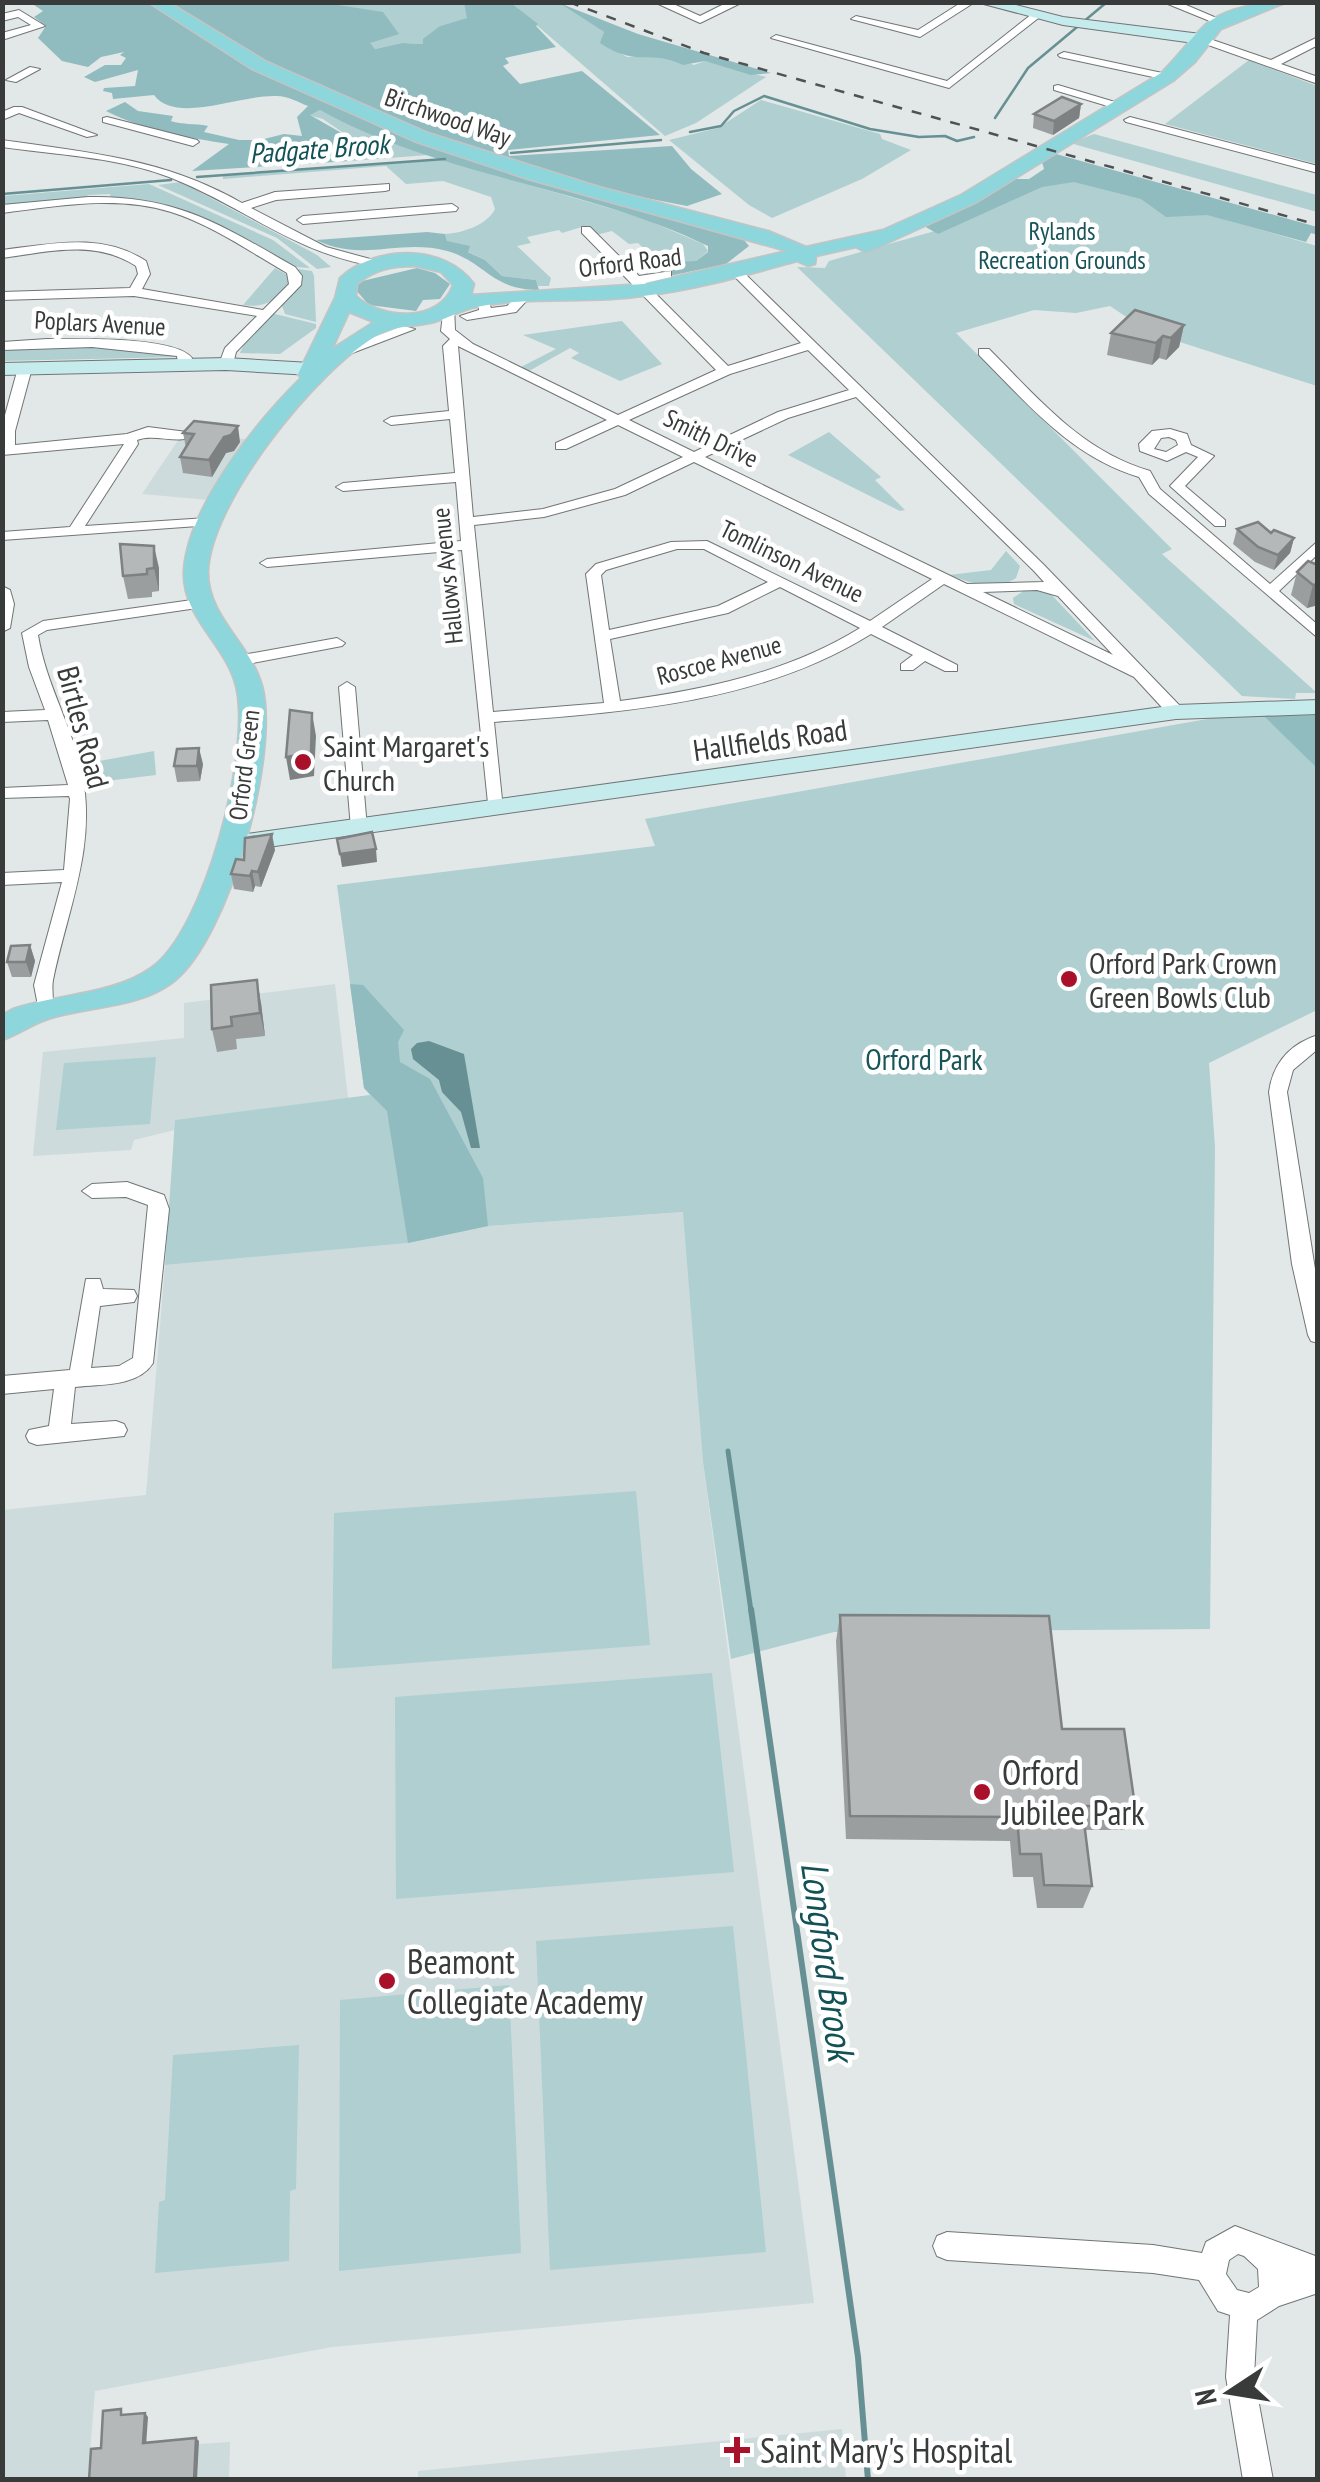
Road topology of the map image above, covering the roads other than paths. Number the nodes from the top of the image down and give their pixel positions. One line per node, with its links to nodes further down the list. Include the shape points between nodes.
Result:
1 (156, 2): 35 (main road, Birchwood Way, via 263,69 389,127)
2 (659, 2): 3 (street, via 700,20)
3 (738, 2)
4 (970, 2): 10 (street, via 920,34)
5 (984, 2): 8 (street)
6 (1168, 2): 11 (street)
7 (1275, 3): 11 (main road)
8 (1036, 16): 11 (street, via 1148,31); 13 (street, via 949,84)
9 (2, 18): 12 (street, via 19,12 40,26)
10 (856, 19)
11 (1212, 28): 16 (street); 18 (main road, Orford Road)
12 (2, 37)
13 (776, 38)
14 (1318, 40): 16 (street)
15 (1064, 55): 18 (street)
16 (1273, 64): 20 (street)
17 (34, 69): 19 (street)
18 (1167, 77): 22 (main road, Orford Road)
19 (13, 81)
20 (1318, 81)
21 (1042, 96): 22 (street, via 1061,87)
22 (1126, 113): 28 (street); 38 (main road, Orford Road, via 968,199 853,250)
23 (2, 117): 24 (street, via 18,109)
24 (91, 134): 25 (street, via 111,121); 27 (street)
25 (193, 142)
26 (2, 143): 27 (street)
27 (66, 152): 31 (street, via 170,173)
28 (1318, 170)
29 (387, 185): 30 (street)
30 (299, 194): 31 (street); 32 (street, via 304,222)
31 (240, 208): 36 (street)
32 (452, 208)
33 (2, 210): 49 (street, via 116,200 185,214 294,272 294,284)
34 (586, 230): 43 (street)
35 (752, 237): 38 (main road, Birchwood Way); 40 (main road, via 769,253)
36 (322, 253): 39 (street); 45 (street, via 336,267)
37 (2, 254): 44 (street, via 113,248 144,269)
38 (804, 257): 40 (main road, Orford Road)
39 (379, 263): 42 (main road, Orford Road, via 428,261); 45 (main road, via 359,271)
40 (745, 270): 43 (main road, Orford Road); 53 (street)
41 (667, 274): 43 (street, Orford Road)
42 (461, 278): 47 (main road, Orford Road); 48 (main road, via 464,292)
43 (641, 285): 47 (main road, Orford Road, via 579,297); 63 (street)
44 (134, 292): 46 (street); 49 (street)
45 (344, 293): 50 (main road, via 369,315); 60 (main road)
46 (2, 296)
47 (517, 296): 48 (main road, Orford Road); 48 (street, Orford Road, via 510,310)
48 (456, 310): 50 (main road); 51 (street)
49 (266, 314): 57 (street)
50 (407, 322): 51 (street, Smith Drive); 60 (main road, via 372,327)
51 (452, 335): 55 (street, Smith Drive); 56 (street, Hallows Avenue)
52 (2, 346): 58 (street, Poplars Avenue, via 130,346 181,353)
53 (810, 346): 63 (street); 64 (street)
54 (984, 352): 75 (street, via 1090,453)
55 (484, 355): 56 (street); 67 (street, Smith Drive)
56 (451, 363): 65 (street, Hallows Avenue)
57 (226, 364): 58 (street, Poplars Avenue); 59 (street, Poplars Avenue)
58 (184, 365): 61 (street, Poplars Avenue)
59 (282, 365): 60 (street); 60 (street, Poplars Avenue)
60 (321, 365): 78 (main road, via 235,475)
61 (24, 368): 62 (street, Poplars Avenue); 72 (street)
62 (2, 369)
63 (725, 371): 67 (street)
64 (857, 392): 74 (street, via 784,416); 85 (street)
65 (456, 414): 66 (street); 76 (street, Hallows Avenue)
66 (391, 422)
67 (620, 422): 70 (street); 74 (street, Smith Drive)
68 (187, 436): 69 (street, via 148,431)
69 (129, 438): 72 (street); 81 (street)
70 (561, 446)
71 (1185, 447): 73 (street); 73 (street, via 1176,434 1157,434 1146,448); 80 (street, via 1207,456 1177,486)
72 (5, 451)
73 (1156, 457): 75 (street)
74 (696, 458): 79 (street, via 593,501); 88 (street, Smith Drive)
75 (1145, 474): 91 (street, via 1154,492)
76 (462, 477): 77 (street); 79 (street, Hallows Avenue)
77 (343, 486)
78 (208, 522): 81 (street); 93 (main road, via 196,568)
79 (466, 522): 83 (street, Hallows Avenue)
80 (1220, 523)
81 (74, 532): 82 (street)
82 (2, 536)
83 (468, 545): 86 (street); 114 (street, Hallows Avenue)
84 (1318, 545): 91 (street)
85 (1017, 548): 89 (street, via 1026,568); 92 (street)
86 (267, 563)
87 (779, 582): 95 (street, Tomlinson Avenue); 99 (street, via 723,610); 99 (street, Tomlinson Avenue, via 695,543 606,565 593,574)
88 (949, 582): 89 (street, Smith Drive, via 988,590); 94 (street, Smith Drive); 95 (street, Roscoe Avenue)
89 (1017, 587): 92 (street, Smith Drive, via 1038,585); 94 (street, via 1008,600)
90 (2, 590): 96 (street)
91 (1270, 592): 98 (street)
92 (1064, 594): 100 (street)
93 (200, 604): 97 (street, Birtles Road); 104 (main road, Orford Green)
94 (1021, 617): 102 (street, Smith Drive)
95 (870, 627): 103 (street, Tomlinson Avenue); 109 (street, Roscoe Avenue, via 810,660 754,680)
96 (3, 628): 97 (street)
97 (33, 630): 112 (street, Birtles Road)
98 (1318, 633)
99 (602, 636): 109 (street, Tomlinson Avenue)
100 (1110, 638): 102 (street, via 1104,648); 107 (street)
101 (337, 642): 104 (street)
102 (1084, 647): 107 (street, Smith Drive)
103 (924, 654): 105 (street); 106 (street, Tomlinson Avenue)
104 (237, 660): 119 (main road, Orford Green, via 254,710)
105 (907, 667)
106 (951, 668)
107 (1142, 675): 111 (street)
108 (347, 687): 118 (street)
109 (613, 708): 114 (street, Roscoe Avenue)
110 (1318, 708): 111 (street, Hallfields Road)
111 (1176, 712): 117 (street, Hallfields Road)
112 (56, 715): 113 (street); 115 (street, Birtles Road)
113 (2, 717)
114 (486, 718): 117 (street, Hallows Avenue)
115 (77, 790): 116 (street); 120 (street, Birtles Road)
116 (2, 793)
117 (495, 809): 118 (street, Hallfields Road)
118 (359, 828): 119 (street, Hallfields Road)
119 (233, 844): 122 (main road, Orford Green, via 181,955 148,983)
120 (70, 876): 121 (street); 122 (street, Birtles Road)
121 (2, 879)
122 (44, 1006): 123 (main road)
123 (5, 1023)
124 (1318, 1041): 127 (street, via 1289,1060 1278,1092 1302,1264)
125 (92, 1191): 129 (street, via 114,1180 156,1200 154,1276 143,1363 122,1374)
126 (128, 1296): 129 (street, via 92,1292)
127 (1316, 1310): 128 (street)
128 (1318, 1335)
129 (72, 1378): 130 (street); 131 (street, via 48,1435)
130 (2, 1385)
131 (116, 1430)
132 (947, 2246): 134 (street)
133 (1258, 2248): 134 (street, via 1228,2242); 135 (street); 137 (street, via 1274,2276)
134 (1211, 2268): 137 (street, via 1221,2294)
135 (1318, 2271)
136 (1318, 2279): 137 (street)
137 (1258, 2301): 138 (street, via 1240,2377)
138 (1258, 2480)

